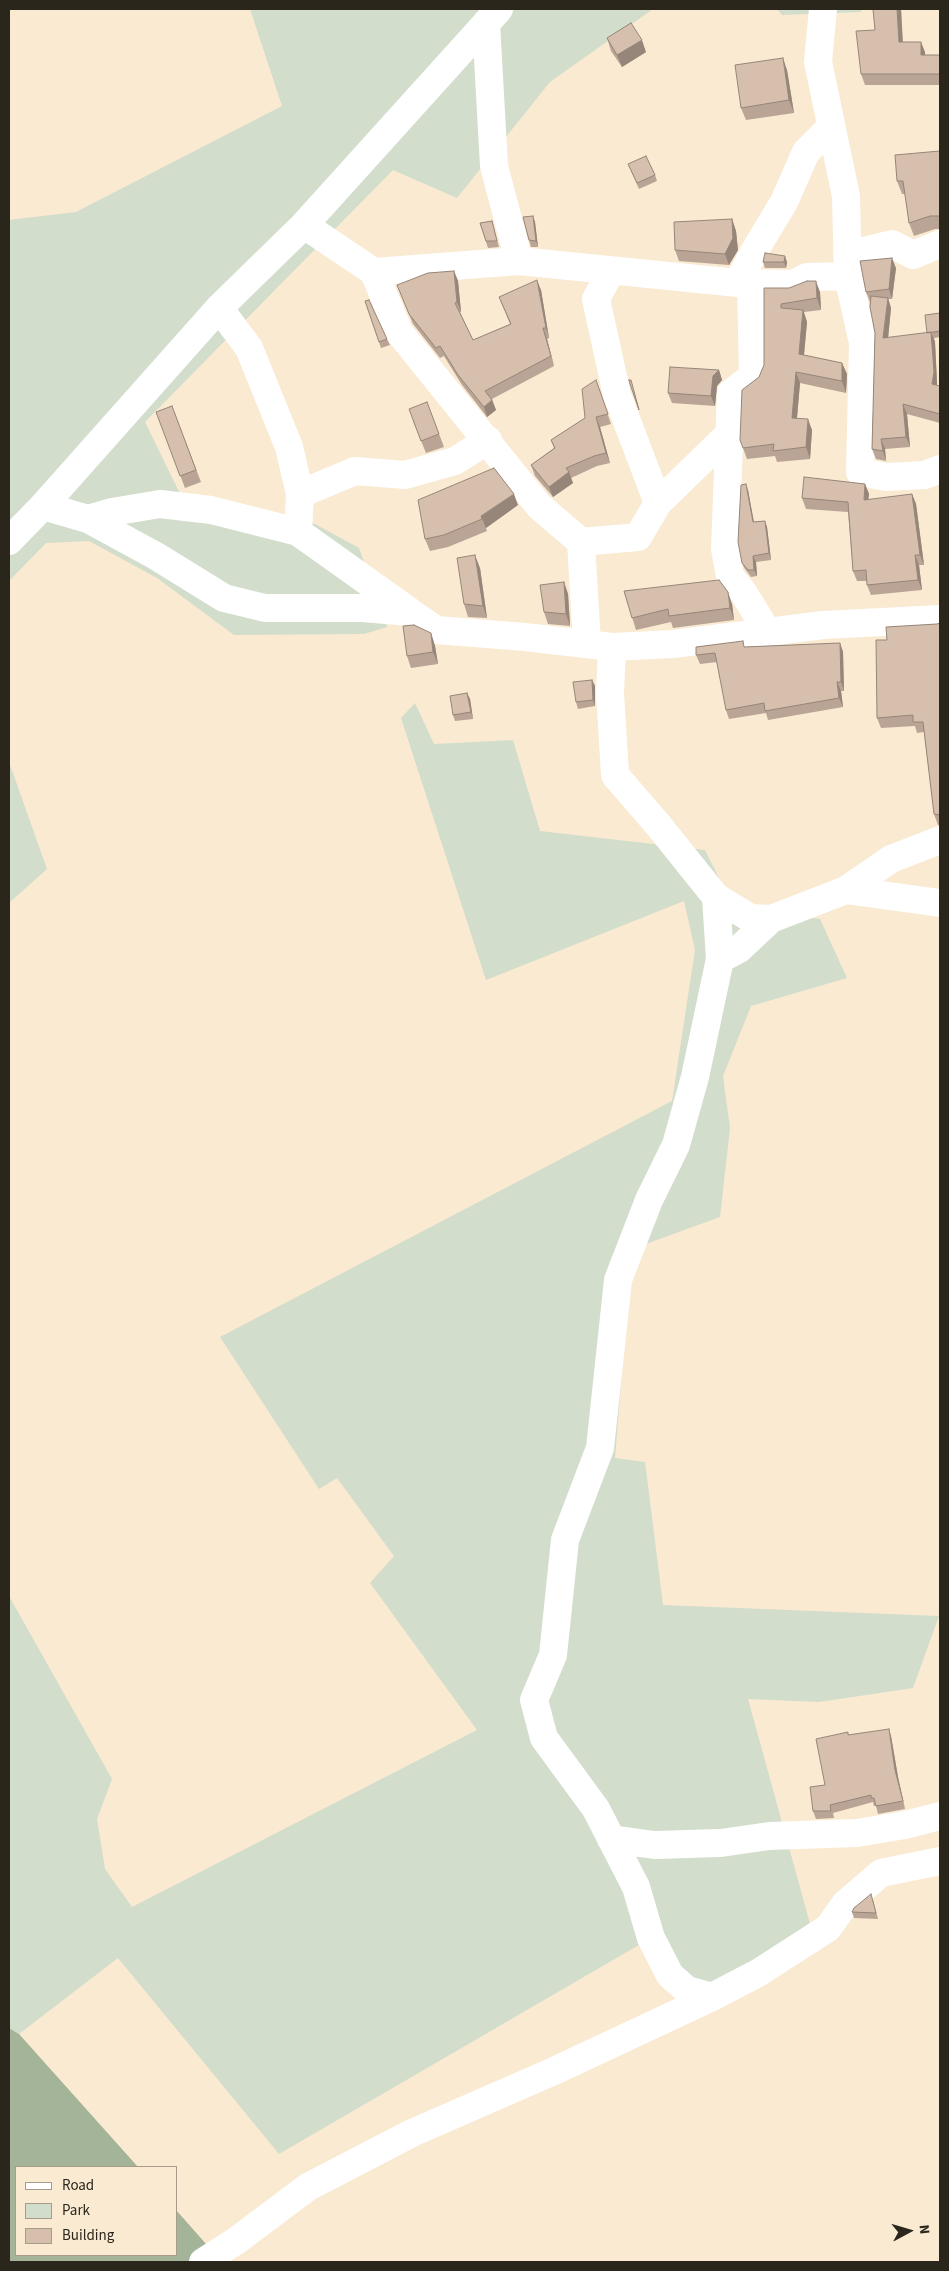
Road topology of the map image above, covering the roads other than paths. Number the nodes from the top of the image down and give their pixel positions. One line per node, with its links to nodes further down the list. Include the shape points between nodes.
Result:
1 (823, 9): 3 (street, via 818,62)
2 (493, 16): 4 (street); 6 (street, via 494,166)
3 (831, 127): 7 (street, via 846,196); 10 (street, via 806,152 784,202 754,250)
4 (304, 225): 9 (street); 11 (street)
5 (940, 244): 7 (street, via 913,255 892,244)
6 (520, 261): 8 (street); 9 (street)
7 (848, 265): 10 (street, via 793,284); 14 (street, via 863,343 860,472 886,478 924,475)
8 (610, 271): 10 (street); 16 (street, via 596,299 617,396)
9 (374, 272): 13 (street, via 399,332)
10 (744, 283): 12 (street, via 753,376 731,393)
11 (219, 308): 15 (street, via 249,348 289,447); 17 (street)
12 (727, 436): 16 (street); 24 (street, via 725,549 730,576)
13 (488, 440): 15 (street, via 455,461 405,475 355,471); 21 (street, via 539,506)
14 (940, 469)
15 (300, 494): 19 (street)
16 (658, 503): 21 (street, via 638,537)
17 (43, 506): 18 (street); 20 (street)
18 (88, 519): 19 (street, via 160,504 211,510); 22 (street, via 224,598 264,608 363,608)
19 (298, 532): 22 (street)
20 (9, 541)
21 (581, 542): 25 (street)
22 (410, 612): 25 (street, via 436,630)
23 (940, 619): 24 (street)
24 (768, 631): 25 (street, via 673,644)
25 (599, 645): 28 (street, via 610,693 614,776)
26 (940, 840): 27 (street, via 891,859)
27 (846, 890): 29 (street); 30 (street)
28 (716, 897): 30 (street, via 750,918); 31 (street)
29 (940, 903)
30 (771, 919): 31 (street, via 739,949)
31 (720, 959): 33 (street, via 695,1077 676,1145 649,1200 618,1280 600,1448 565,1540 553,1655 534,1700 544,1738 596,1810)
32 (940, 1816): 33 (street, via 857,1832 769,1836 721,1843 654,1845)
33 (611, 1839): 35 (street, via 636,1887 651,1938 670,1975 687,1990)
34 (940, 1861): 35 (street, via 882,1873 845,1904 828,1928 758,1973)
35 (712, 1997): 36 (street, via 554,2071 412,2132 316,2182)
36 (203, 2262)

